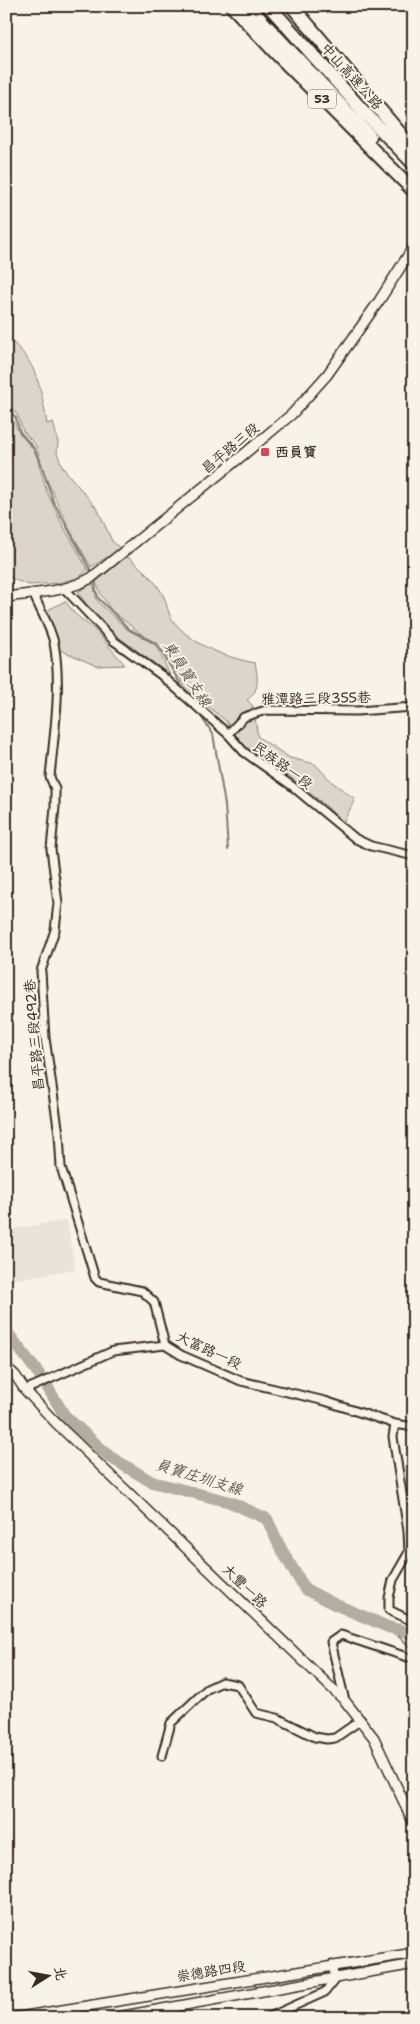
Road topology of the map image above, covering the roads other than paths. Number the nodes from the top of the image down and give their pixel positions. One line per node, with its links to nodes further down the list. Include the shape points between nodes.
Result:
1 (232, 6): 8 (highway, 53)
2 (248, 6): 7 (highway, 中山高速公路)
3 (270, 6): 6 (highway, 中山高速公路)
4 (292, 6): 5 (highway)
5 (414, 150)
6 (414, 164)
7 (414, 181)
8 (414, 190)
9 (414, 246): 10 (street, 昌平路三段, via 327,375 292,414 95,575)
10 (64, 588): 11 (street, 昌平路三段); 14 (street, 民族路一段, via 114,641 161,675)
11 (33, 594): 12 (street, 昌平路三段); 16 (street, 昌平路三段492巷, via 54,641 56,662 57,696 50,777 55,789 51,849 58,903 56,930 41,971 45,1038 61,1167 95,1278 99,1282 142,1291 154,1302)
12 (6, 597)
13 (414, 707): 14 (street, 雅潭路三段355巷, via 357,711 266,710 244,717)
14 (228, 734): 15 (street, 民族路一段, via 244,752 292,786 356,839)
15 (414, 856)
16 (164, 1344): 18 (street, 大富路一段, via 113,1352); 19 (street, 大富路一段, via 181,1355 241,1380 326,1401)
17 (6, 1367): 18 (street)
18 (25, 1390): 23 (street, 大豐一路)
19 (395, 1424): 20 (street, 大富路一段); 21 (street, via 393,1438 408,1531 408,1552 392,1580 389,1610)
20 (414, 1427)
21 (414, 1624)
22 (407, 1657): 23 (street, via 341,1635 331,1642)
23 (344, 1701): 24 (street, 大豐一路)
24 (361, 1720): 25 (street, via 335,1738 315,1737 277,1718 256,1713 238,1685 222,1682 207,1688 171,1723); 26 (street, 大豐一路, via 374,1738)
25 (162, 1756)
26 (414, 1824)
27 (414, 1953): 29 (street, 崇德路四段)
28 (414, 1964): 30 (street, 崇德路四段)
29 (332, 1965): 30 (street); 31 (street, 崇德路四段)
30 (334, 1979): 32 (street, 崇德路四段); 33 (street, via 324,1992)
31 (14, 2018)
32 (112, 2018)
33 (267, 2018)

